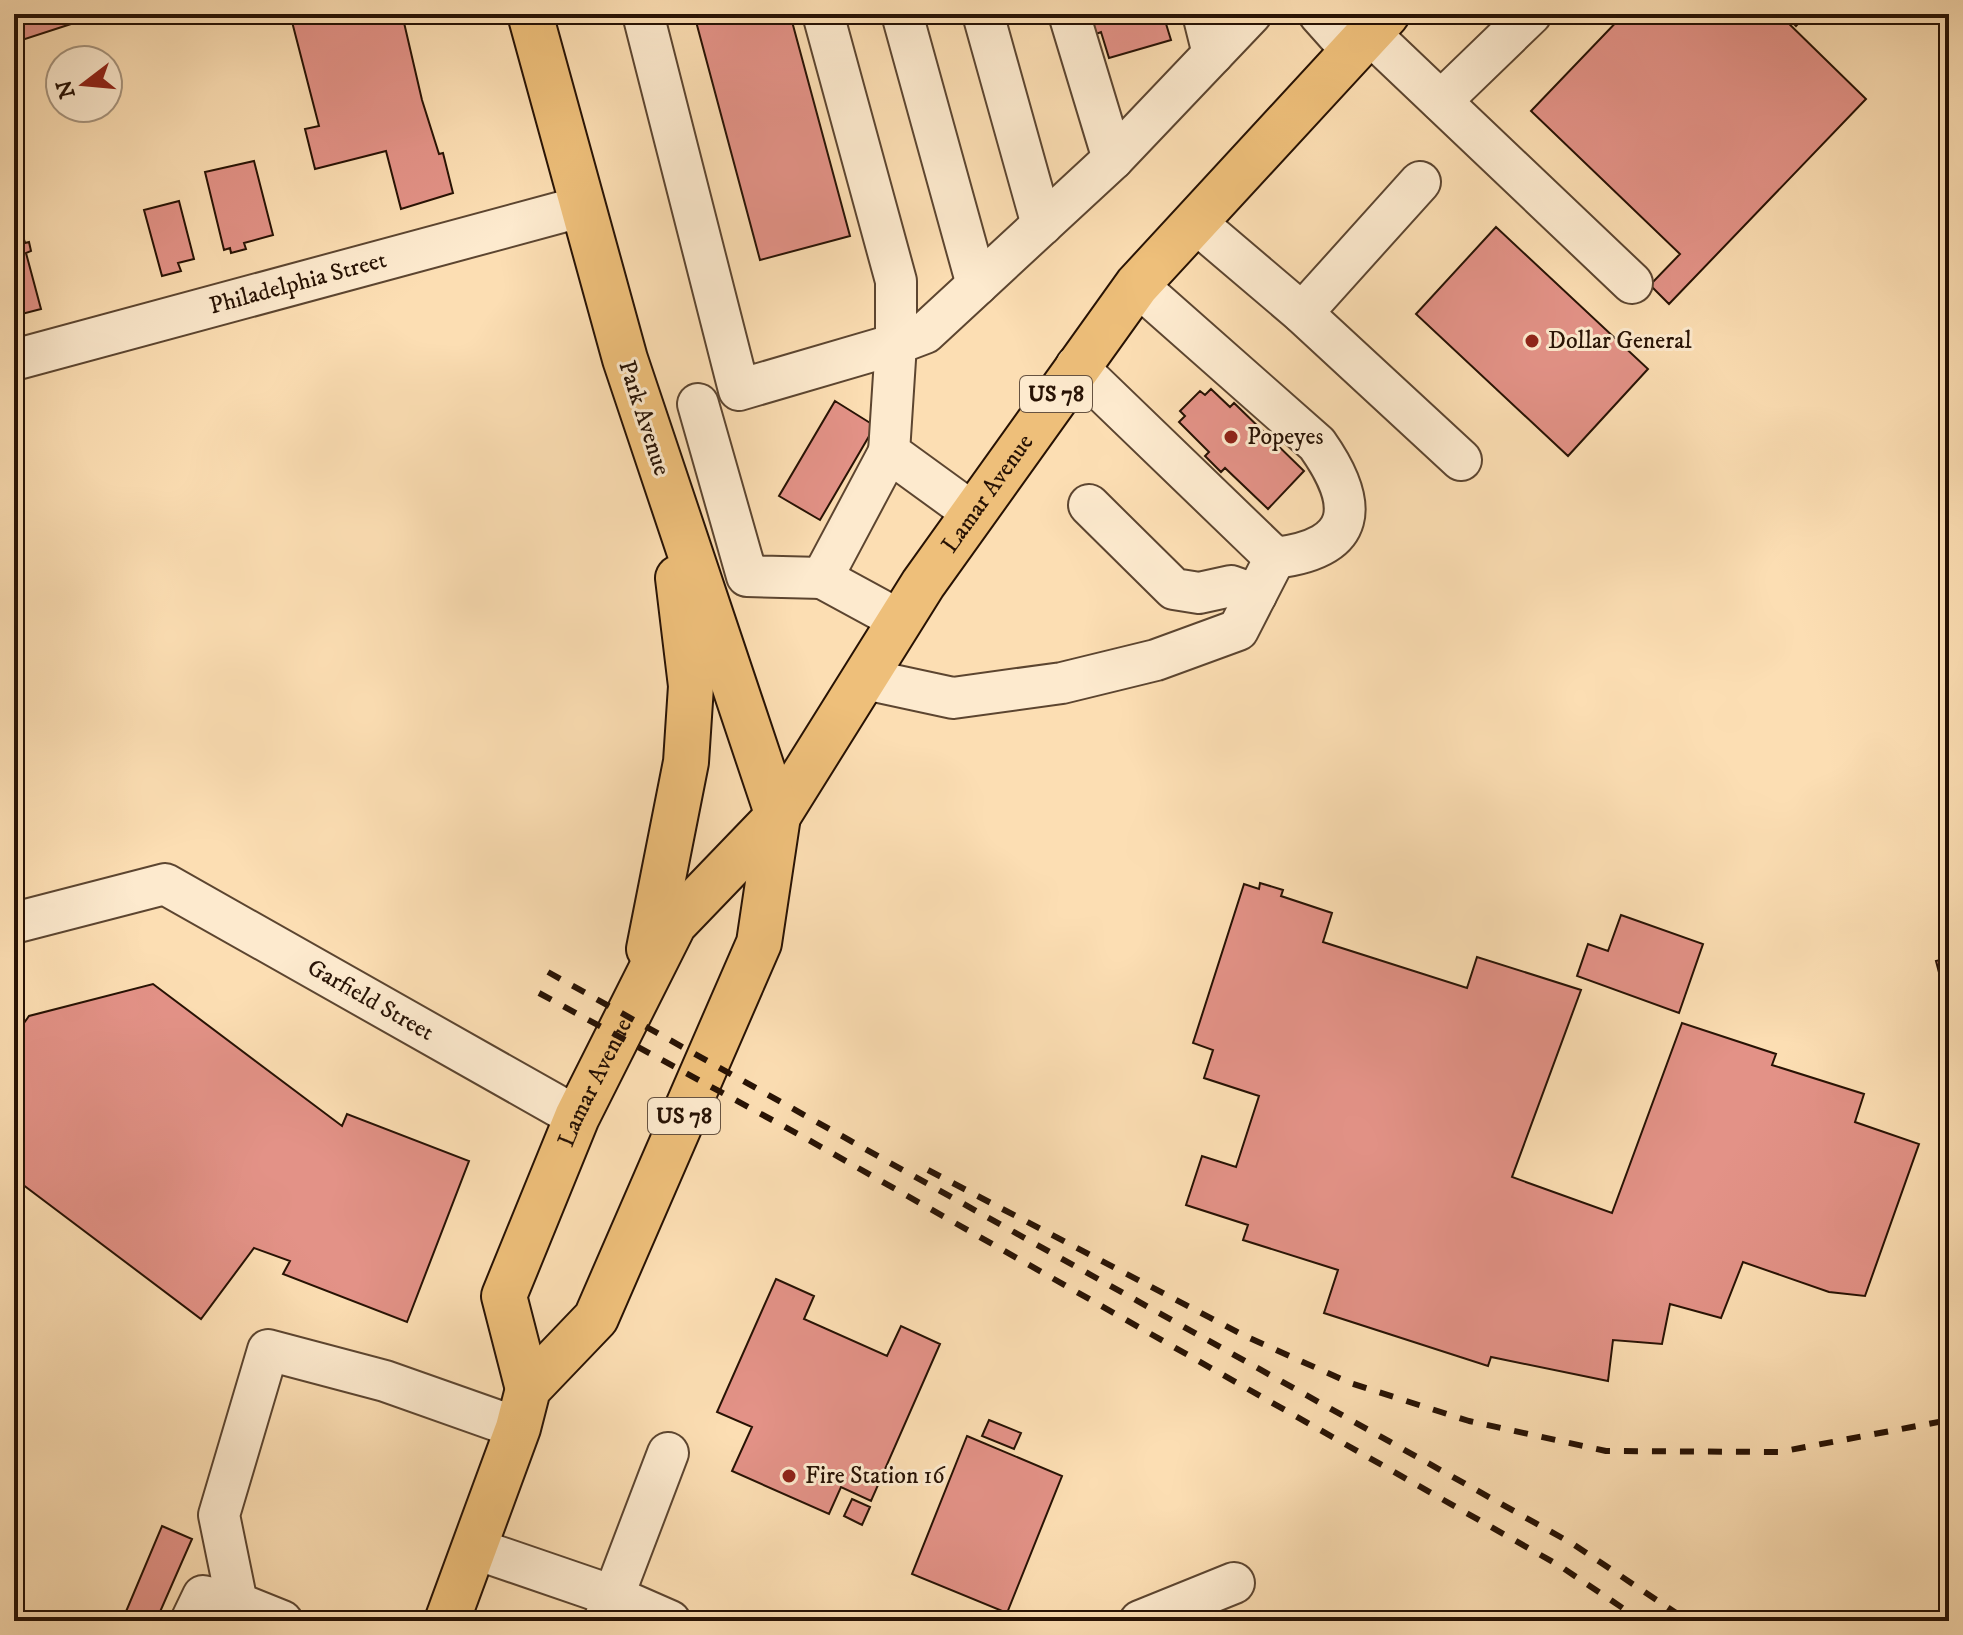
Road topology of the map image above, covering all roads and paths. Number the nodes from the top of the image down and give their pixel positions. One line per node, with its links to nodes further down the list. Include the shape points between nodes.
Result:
1 (530, 14): 16 (main road, Park Avenue)
2 (643, 14): 26 (street)
3 (823, 14): 23 (street, via 896,281)
4 (902, 14): 20 (street)
5 (983, 14): 18 (street)
6 (1069, 14): 14 (street)
7 (1203, 14): 12 (street)
8 (1251, 14): 12 (street)
9 (1319, 14): 11 (street)
10 (1531, 14): 13 (street)
11 (1369, 32): 13 (street); 17 (main road, Lamar Avenue / US 78)
12 (1213, 54): 14 (street)
13 (1441, 101): 19 (street)
14 (1113, 159): 18 (street)
15 (1420, 182): 22 (street)
16 (580, 207): 24 (street, Philadelphia Street); 28 (main road, Park Avenue)
17 (1195, 222): 21 (main road, Lamar Avenue / US 78); 22 (street)
18 (1042, 225): 20 (street)
19 (1632, 283)
20 (977, 285): 23 (street, via 925,333)
21 (1137, 285): 25 (main road, Lamar Avenue / US 78); 36 (street, via 1317,444 1336,471 1347,499 1343,522 1330,540 1304,554)
22 (1302, 313): 30 (street)
23 (896, 344): 26 (street); 29 (street)
24 (14, 360)
25 (1076, 366): 33 (main road, Lamar Avenue / US 78); 36 (street)
26 (739, 390): 27 (street)
27 (698, 404): 28 (street); 34 (street)
28 (646, 421): 31 (main road, Park Avenue)
29 (889, 452): 33 (street); 37 (street)
30 (1461, 460)
31 (667, 489): 35 (main road, Park Avenue); 43 (main road, via 691,686 684,778)
32 (1089, 505): 38 (street, via 1174,589 1199,593 1231,586)
33 (973, 513): 39 (main road, Lamar Avenue / US 78)
34 (734, 533): 35 (street); 37 (street, via 747,576)
35 (685, 543): 41 (main road, Park Avenue)
36 (1275, 558): 38 (street)
37 (822, 578): 39 (street)
38 (1256, 595): 40 (street, via 1238,630 1156,660 1062,683 953,698)
39 (901, 621): 40 (main road, Lamar Avenue / US 78)
40 (865, 679): 41 (main road, Lamar Avenue / US 78)
41 (778, 816): 43 (main road, Lamar Avenue / US 78, via 674,924); 45 (main road, Lamar Avenue / US 78, via 759,943 596,1318)
42 (14, 923): 44 (street, Garfield Street, via 165,884)
43 (638, 997): 44 (main road, Lamar Avenue / US 78)
44 (577, 1117): 45 (main road, Lamar Avenue / US 78, via 504,1296)
45 (523, 1408): 47 (main road, Lamar Avenue / US 78); 49 (street, via 385,1381 268,1350 219,1515)
46 (668, 1453): 50 (street)
47 (476, 1549): 50 (street); 53 (main road, Lamar Avenue / US 78)
48 (1234, 1583): 55 (street)
49 (237, 1603): 51 (street, via 203,1596); 52 (street)
50 (608, 1609): 54 (street)
51 (191, 1621)
52 (282, 1621)
53 (447, 1621)
54 (670, 1621)
55 (1140, 1621)

